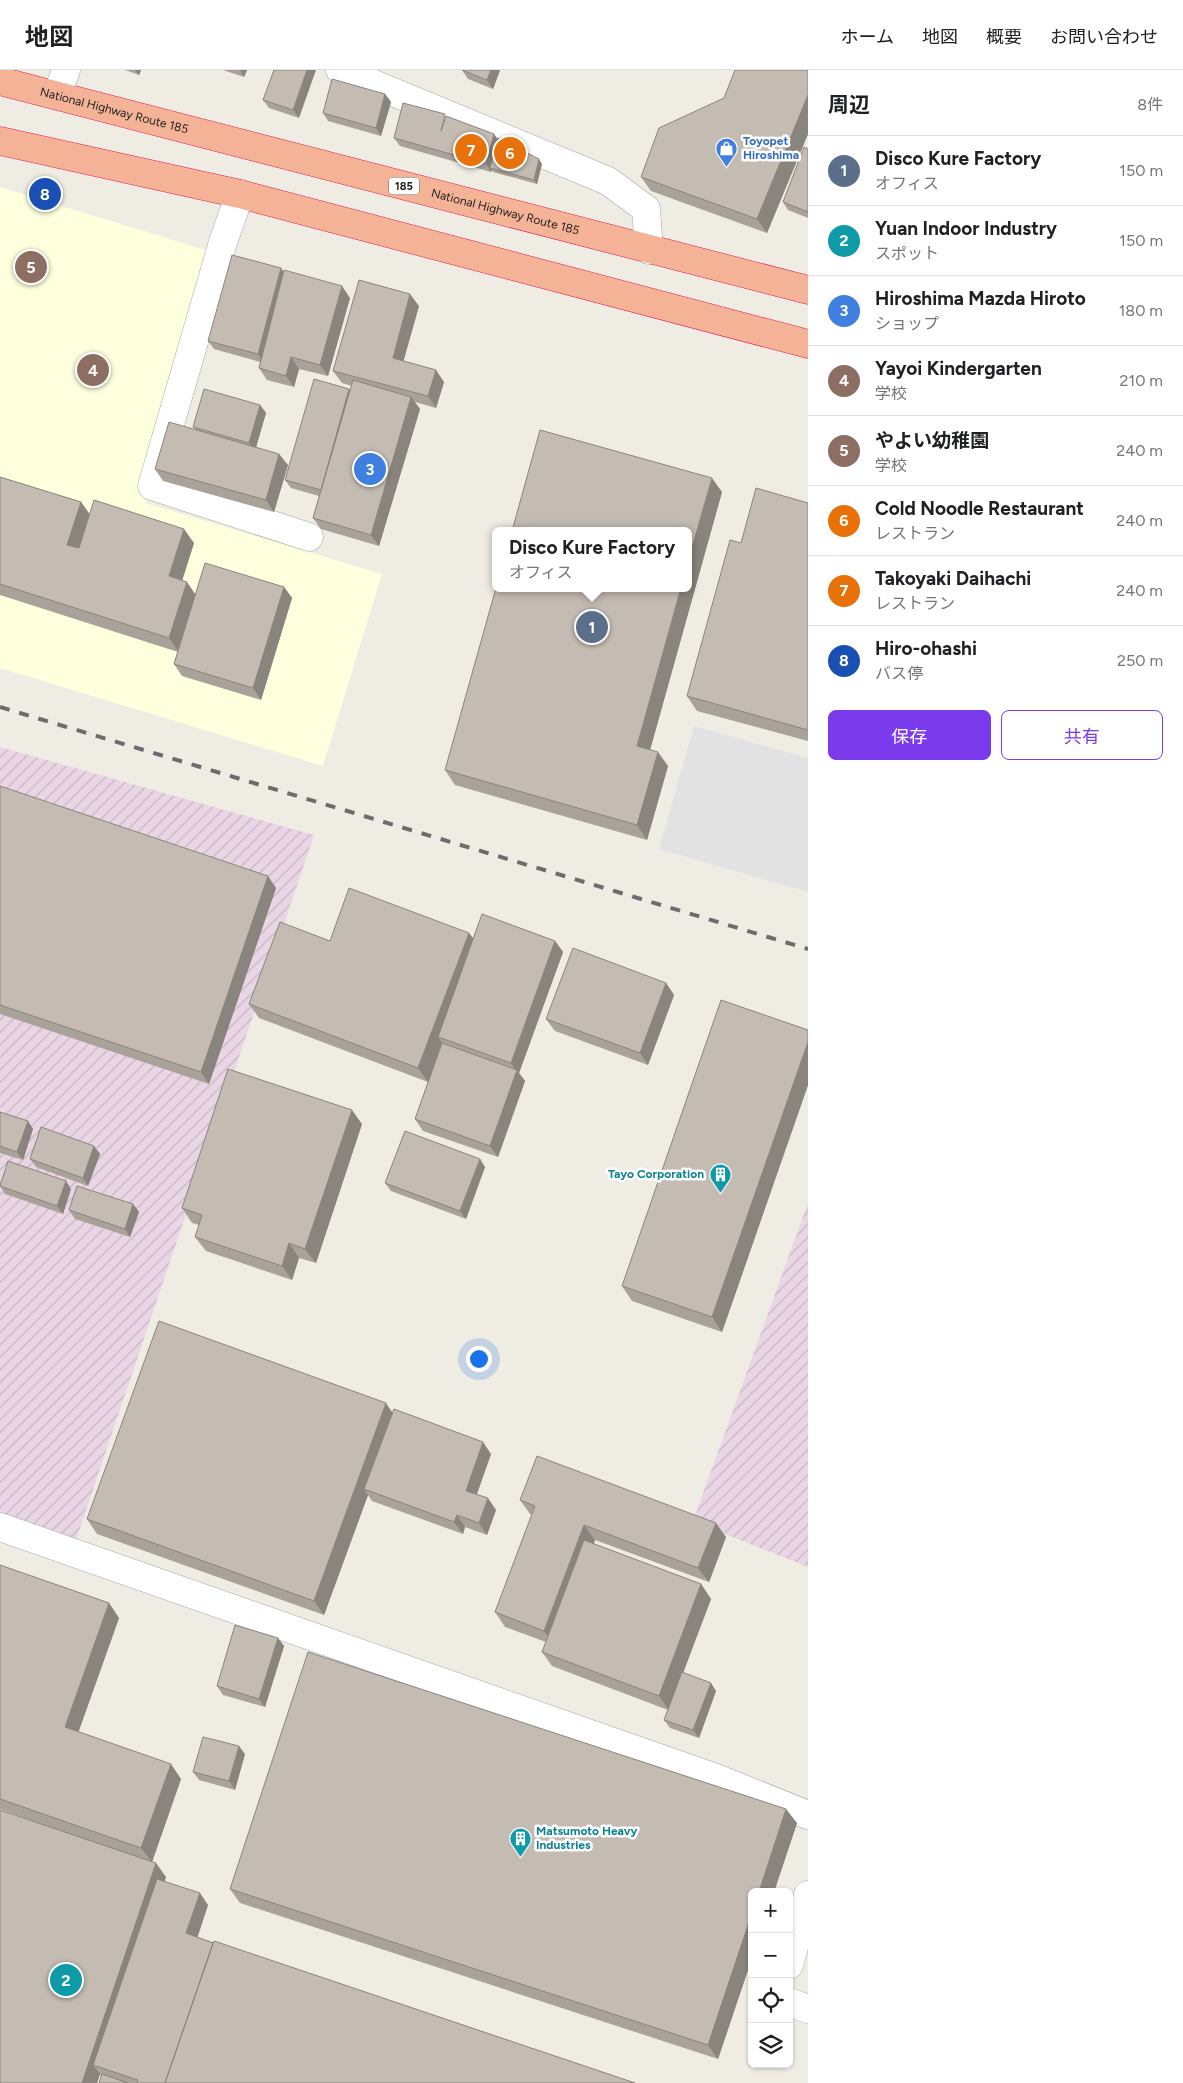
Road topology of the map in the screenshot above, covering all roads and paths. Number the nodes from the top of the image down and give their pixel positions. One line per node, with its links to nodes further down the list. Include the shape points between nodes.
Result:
1 (66, 70): 4 (street)
2 (340, 70): 7 (street, via 608,181 646,209)
3 (0, 81): 4 (highway, National Highway Route 185 / 185)
4 (57, 95): 7 (highway, National Highway Route 185 / 185)
5 (0, 141): 6 (highway)
6 (240, 194): 9 (highway); 10 (street, via 152,486)
7 (650, 250): 8 (highway, National Highway Route 185 / 185)
8 (808, 290)
9 (808, 344)
10 (309, 537)
11 (0, 1527): 12 (street, via 716,1778)
12 (808, 1815)
13 (808, 1895): 14 (street)
14 (793, 1950)
15 (793, 2003): 16 (street)
16 (808, 2009)

